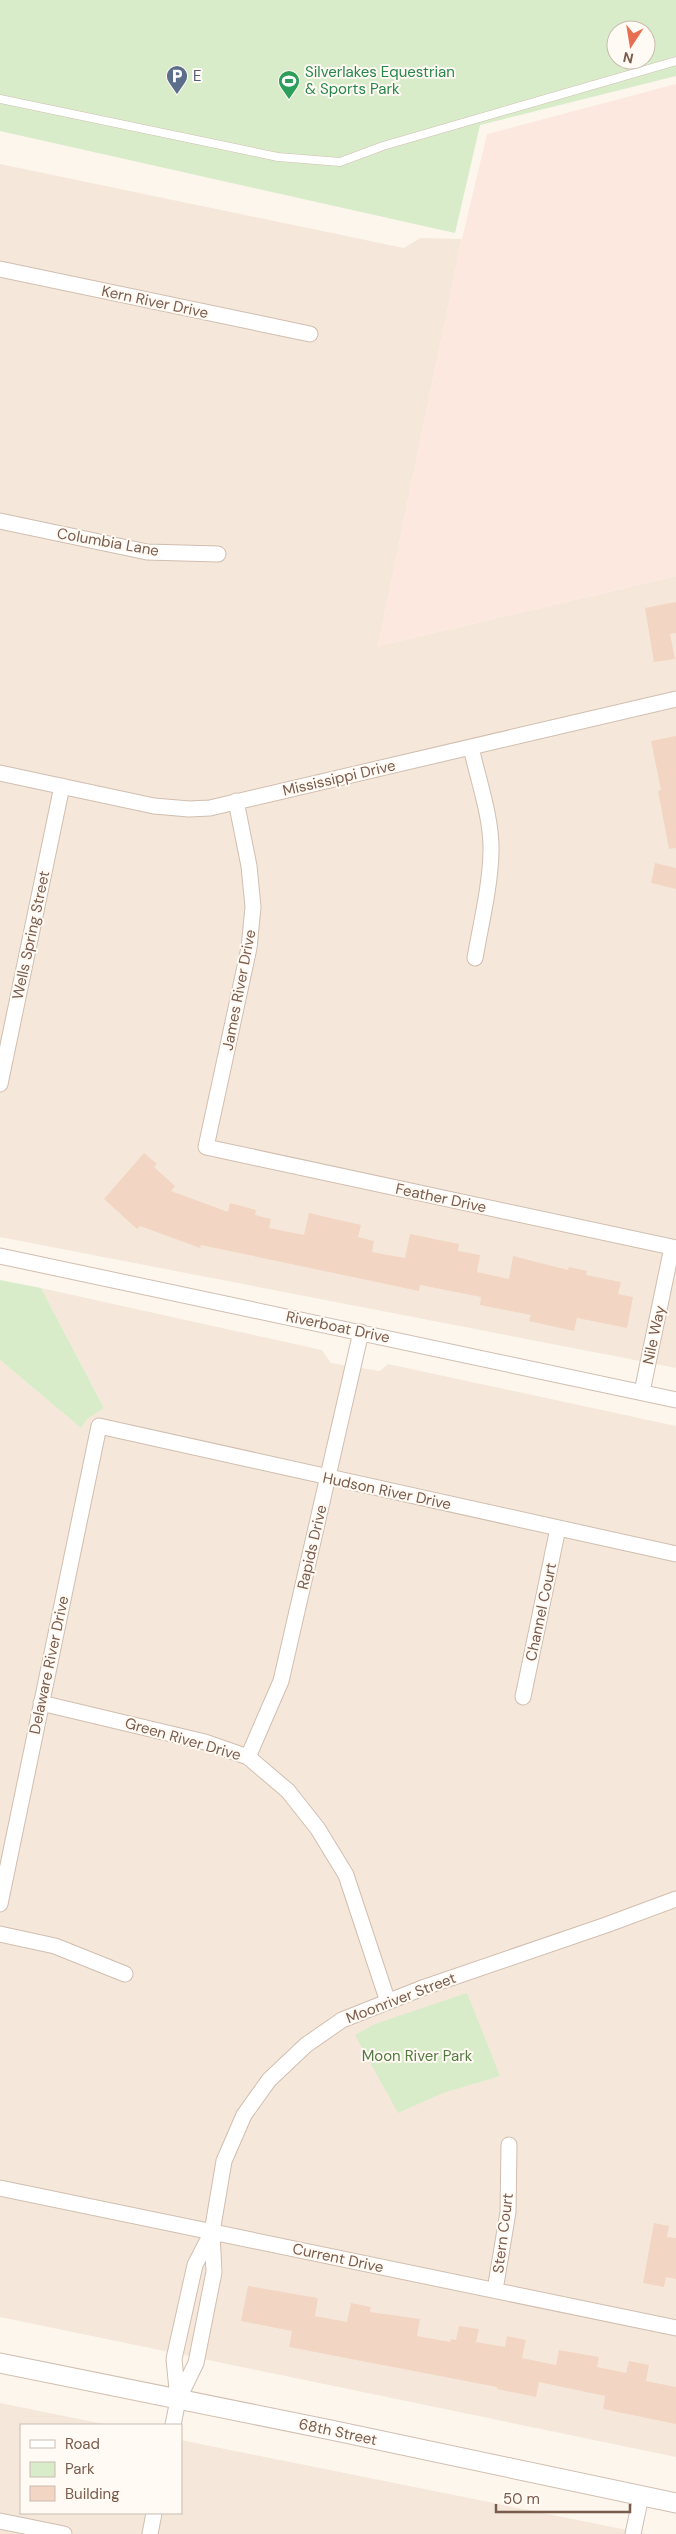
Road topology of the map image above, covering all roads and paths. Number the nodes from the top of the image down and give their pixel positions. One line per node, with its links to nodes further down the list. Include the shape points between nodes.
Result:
1 (676, 61): 2 (lane, via 383,146 340,162 278,157)
2 (0, 99)
3 (0, 269): 4 (street, Kern River Drive)
4 (310, 334)
5 (0, 521): 6 (street, Columbia Lane, via 147,552)
6 (218, 554)
7 (676, 700): 8 (street, Mississippi Drive)
8 (471, 747): 11 (street, Mississippi Drive); 12 (street, via 491,851)
9 (0, 773): 10 (street, Mississippi Drive)
10 (62, 786): 11 (street, Mississippi Drive, via 154,806 210,808); 13 (street, Wells Spring Street)
11 (236, 801): 14 (street, James River Drive, via 249,866 250,948)
12 (475, 958)
13 (0, 1084)
14 (206, 1147): 15 (street, Feather Drive)
15 (674, 1248): 18 (street, Nile Way)
16 (0, 1256): 17 (street, Riverboat Drive)
17 (361, 1332): 18 (street, Riverboat Drive); 21 (street, Rapids Drive)
18 (642, 1392): 19 (street, Riverboat Drive)
19 (676, 1400)
20 (99, 1426): 21 (street, Hudson River Drive); 25 (street, Delaware River Drive)
21 (328, 1478): 22 (street, Hudson River Drive); 26 (street, Rapids Drive, via 281,1681)
22 (558, 1528): 23 (street, Hudson River Drive); 24 (street, Channel Court)
23 (676, 1554)
24 (523, 1697)
25 (41, 1702): 26 (street, Green River Drive, via 205,1742); 28 (street, Delaware River Drive)
26 (248, 1757): 31 (street, Green River Drive, via 288,1791 318,1828 346,1875)
27 (676, 1898): 31 (street, Moonriver Street)
28 (0, 1904)
29 (0, 1934): 30 (street, via 55,1946)
30 (125, 1974)
31 (388, 2002): 34 (street, Moonriver Street, via 342,2020 306,2045 269,2080 244,2115 224,2161)
32 (510, 2145): 35 (street, Stern Court, via 508,2212)
33 (0, 2188): 34 (street, Current Drive)
34 (212, 2232): 35 (street, Current Drive); 38 (street, Moonriver Street, via 214,2272 211,2290 196,2363); 38 (street, Moonriver Street, via 195,2265 174,2359)
35 (495, 2290): 36 (street, Current Drive)
36 (676, 2328)
37 (0, 2364): 38 (street, 68th Street)
38 (178, 2400): 39 (street, Moonriver Street); 40 (street, 68th Street)
39 (173, 2424)
40 (641, 2496): 41 (street, 68th Street); 46 (street)
41 (676, 2503)
42 (154, 2514): 45 (street)
43 (0, 2521): 44 (street)
44 (64, 2534)
45 (150, 2534)
46 (632, 2534)

